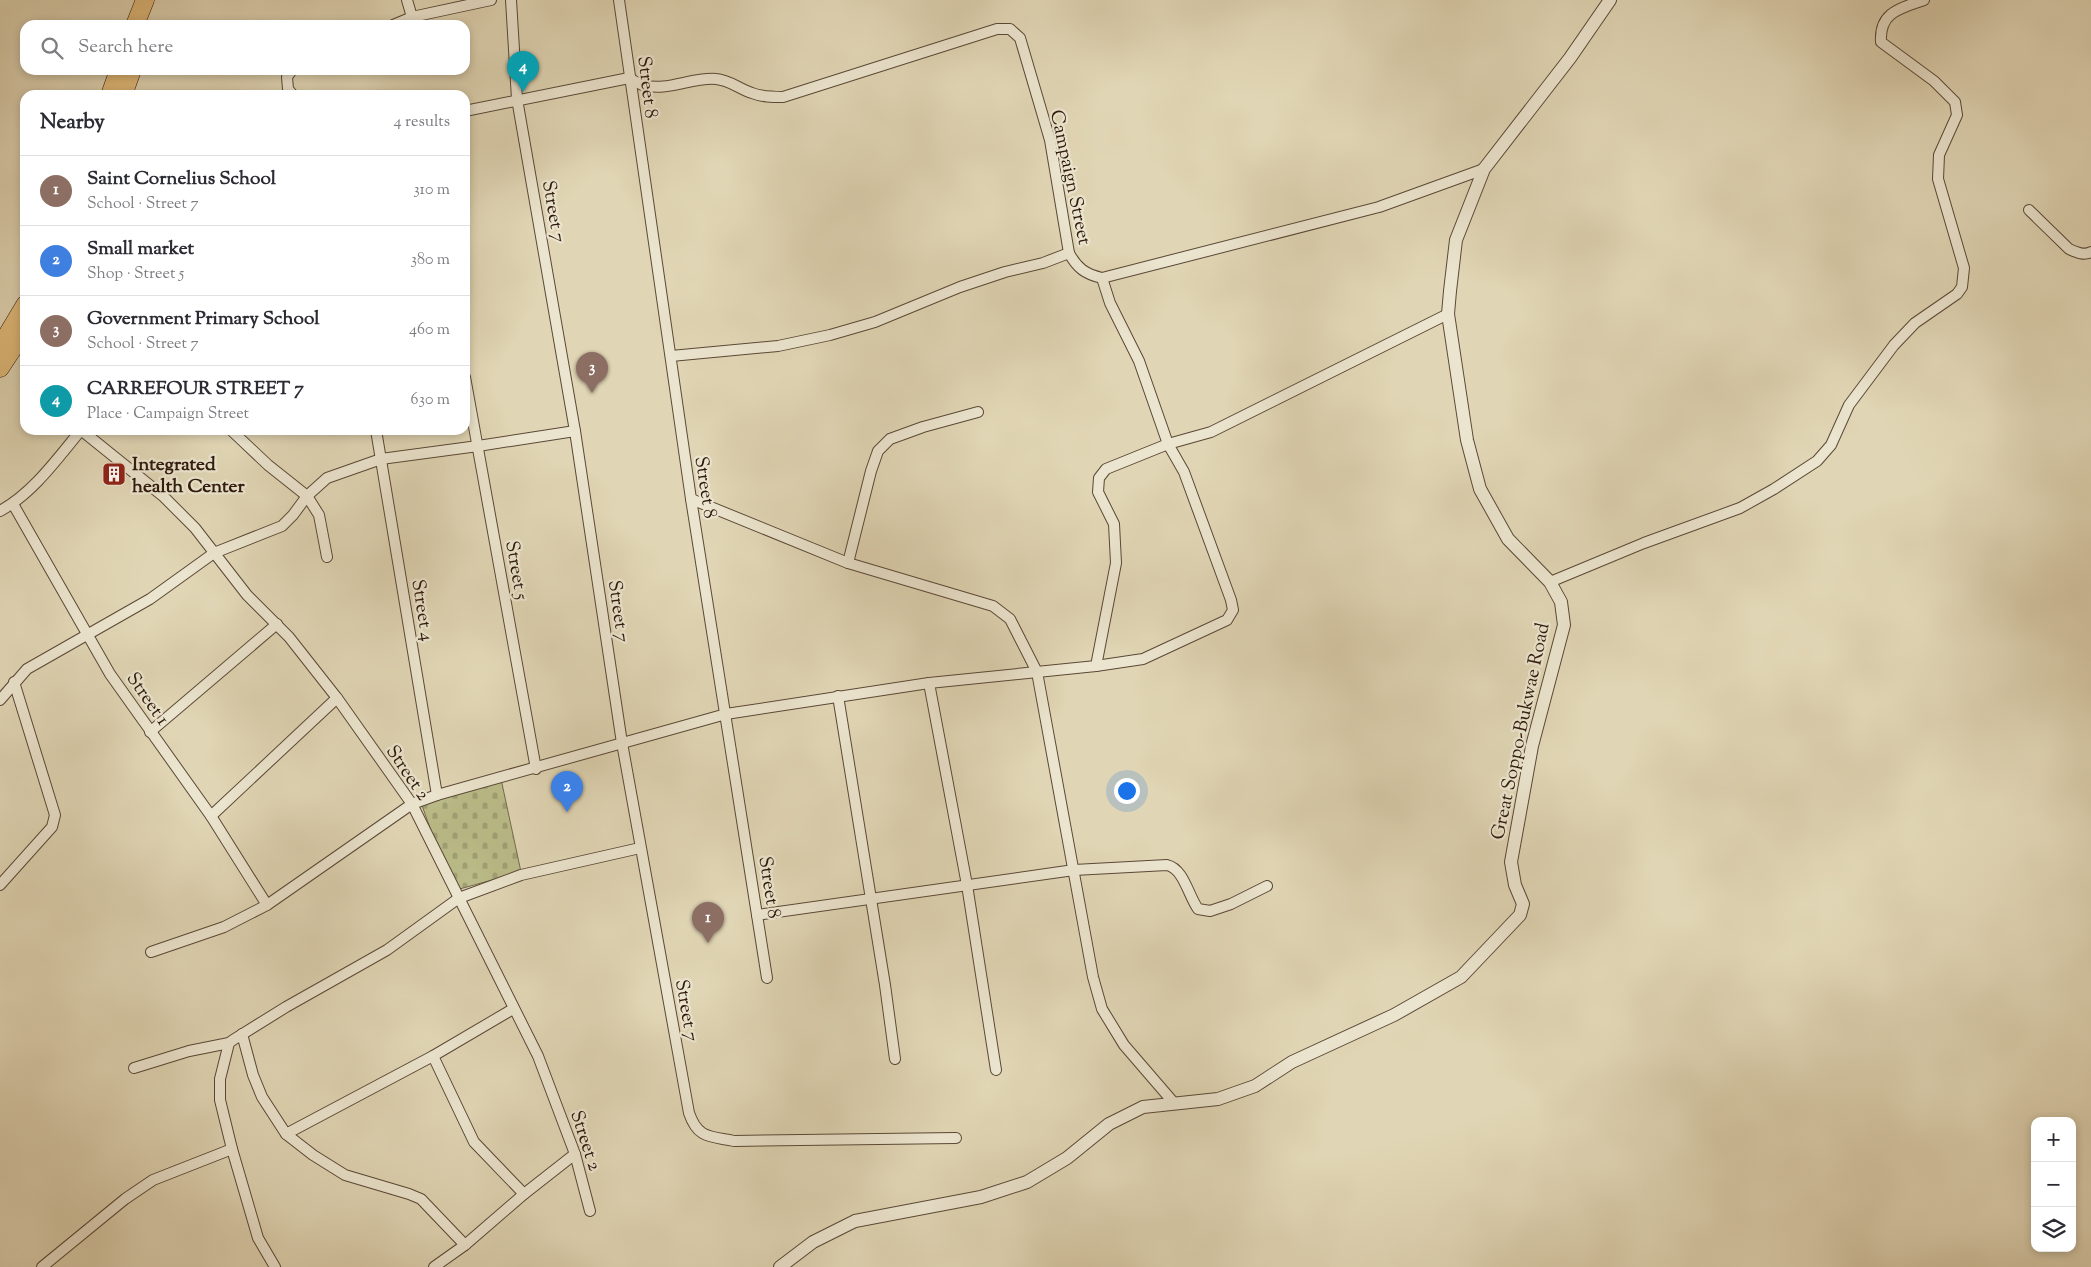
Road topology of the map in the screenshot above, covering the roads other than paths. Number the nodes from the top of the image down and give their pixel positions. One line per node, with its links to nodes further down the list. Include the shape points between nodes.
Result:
1 (144, 0): 10 (highway)
2 (157, 0): 11 (highway)
3 (407, 0): 9 (street)
4 (491, 0): 9 (street)
5 (511, 0): 20 (street, Street 7)
6 (619, 0): 16 (street, Street 8)
7 (1610, 0): 22 (street, Great Soppo-Bukwae Road, via 1570,58)
8 (1924, 0): 50 (street, via 1894,10 1880,32 1880,42 1934,81 1955,102 1957,115 1940,154 1938,179 1964,268 1962,287 1957,294 1915,323 1894,345 1849,405 1831,445 1816,461 1740,508)
9 (412, 17): 12 (street)
10 (137, 20)
11 (150, 20)
12 (405, 20)
13 (117, 75): 17 (highway)
14 (130, 75): 18 (highway)
15 (288, 75): 19 (street)
16 (629, 78): 20 (street, Campaign Street); 25 (street, Campaign Street, via 643,85 669,86 717,79 765,97 783,97 997,29 1010,29 1020,38 1050,140); 31 (street, Street 8)
17 (112, 90)
18 (125, 90)
19 (289, 90)
20 (517, 99): 21 (street, Campaign Street); 35 (street, Street 7)
21 (470, 110)
22 (1484, 169): 26 (street, via 1379,207); 28 (street, Great Soppo-Bukwae Road, via 1456,240)
23 (2029, 210): 24 (street, via 2069,249 2077,253)
24 (2091, 252)
25 (1069, 253): 26 (street, Campaign Street, via 1075,265); 31 (street, via 987,278 875,322 830,335 778,346)
26 (1102, 278): 40 (street, via 1110,303 1138,361)
27 (20, 313): 30 (highway)
28 (1448, 314): 40 (street, via 1212,432); 50 (street, Great Soppo-Bukwae Road, via 1466,440 1480,489 1508,538)
29 (20, 338): 32 (highway)
30 (0, 346)
31 (671, 356): 44 (street, Street 8)
32 (0, 368)
33 (470, 404): 41 (street, Street 5)
34 (978, 412): 49 (street, via 890,439 878,452)
35 (575, 430): 41 (street); 62 (street, Street 7)
36 (77, 435): 45 (street, via 48,470)
37 (87, 435): 47 (street, Street 2, via 163,496 195,528)
38 (236, 435): 43 (street)
39 (377, 435): 42 (street, Street 4)
40 (1168, 444): 53 (street, via 1106,469 1099,478 1098,492 1114,524 1116,563); 53 (street, via 1184,472 1233,610 1227,620 1143,659)
41 (478, 446): 42 (street); 63 (street, Street 5)
42 (381, 459): 43 (street, via 327,478); 64 (street, Street 4)
43 (307, 496): 47 (street, via 282,526); 48 (street, via 319,514)
44 (691, 499): 49 (street); 60 (street, Street 8)
45 (13, 504): 46 (street); 52 (street, Street 1)
46 (0, 511)
47 (214, 553): 51 (street, Street 2, via 247,595); 52 (street)
48 (327, 557)
49 (848, 563): 54 (street, via 993,606 1010,619)
50 (1550, 582): 85 (street, Great Soppo-Bukwae Road, via 1561,602 1564,625 1532,746 1511,862 1523,904 1520,915 1461,977 1394,1015 1292,1062 1255,1086 1218,1099)
51 (277, 624): 58 (street, Street 2); 61 (street)
52 (88, 636): 55 (street, via 27,669); 61 (street, Street 1)
53 (1096, 666): 54 (street)
54 (1037, 672): 56 (street); 68 (street)
55 (14, 682): 59 (street); 69 (street, via 55,821)
56 (928, 683): 57 (street); 70 (street)
57 (838, 696): 60 (street); 73 (street)
58 (337, 698): 65 (street, Street 2); 66 (street)
59 (0, 700)
60 (726, 714): 62 (street); 75 (street, Street 8)
61 (150, 732): 66 (street, Street 1)
62 (622, 743): 63 (street); 67 (street, Street 7)
63 (536, 769): 64 (street)
64 (437, 795): 65 (street)
65 (412, 804): 72 (street, Street 2); 74 (street)
66 (211, 816): 74 (street, Street 1)
67 (640, 848): 72 (street, via 521,875); 87 (street, Street 7, via 694,1127 705,1135 734,1142)
68 (1074, 870): 70 (street); 71 (street, via 1174,867 1198,909 1210,911); 85 (street, via 1093,977 1102,1009 1124,1045)
69 (0, 885)
70 (967, 885): 73 (street); 84 (street)
71 (1267, 886)
72 (459, 898): 78 (street, Street 2); 79 (street, via 387,950)
73 (870, 898): 75 (street); 82 (street)
74 (267, 905): 76 (street, via 224,927)
75 (757, 914): 77 (street, Street 8)
76 (151, 952)
77 (767, 978)
78 (513, 1009): 81 (street); 89 (street, Street 2, via 538,1056)
79 (242, 1034): 80 (street); 86 (street, via 262,1097)
80 (230, 1044): 83 (street, via 190,1051); 88 (street, via 220,1079 220,1100)
81 (433, 1056): 86 (street); 90 (street, via 474,1142)
82 (895, 1058)
83 (134, 1068)
84 (996, 1070)
85 (1174, 1103): 96 (street, Great Soppo-Bukwae Road, via 1143,1107 1109,1124 1067,1158 1027,1182 981,1197 855,1221 813,1242)
86 (286, 1134): 92 (street, via 345,1175 421,1200)
87 (956, 1138)
88 (232, 1149): 93 (street, via 153,1180); 94 (street, via 258,1238)
89 (575, 1154): 90 (street); 91 (street, Street 2)
90 (524, 1194): 92 (street)
91 (590, 1211)
92 (465, 1245): 95 (street)
93 (42, 1267)
94 (275, 1267)
95 (434, 1267)
96 (780, 1267)

